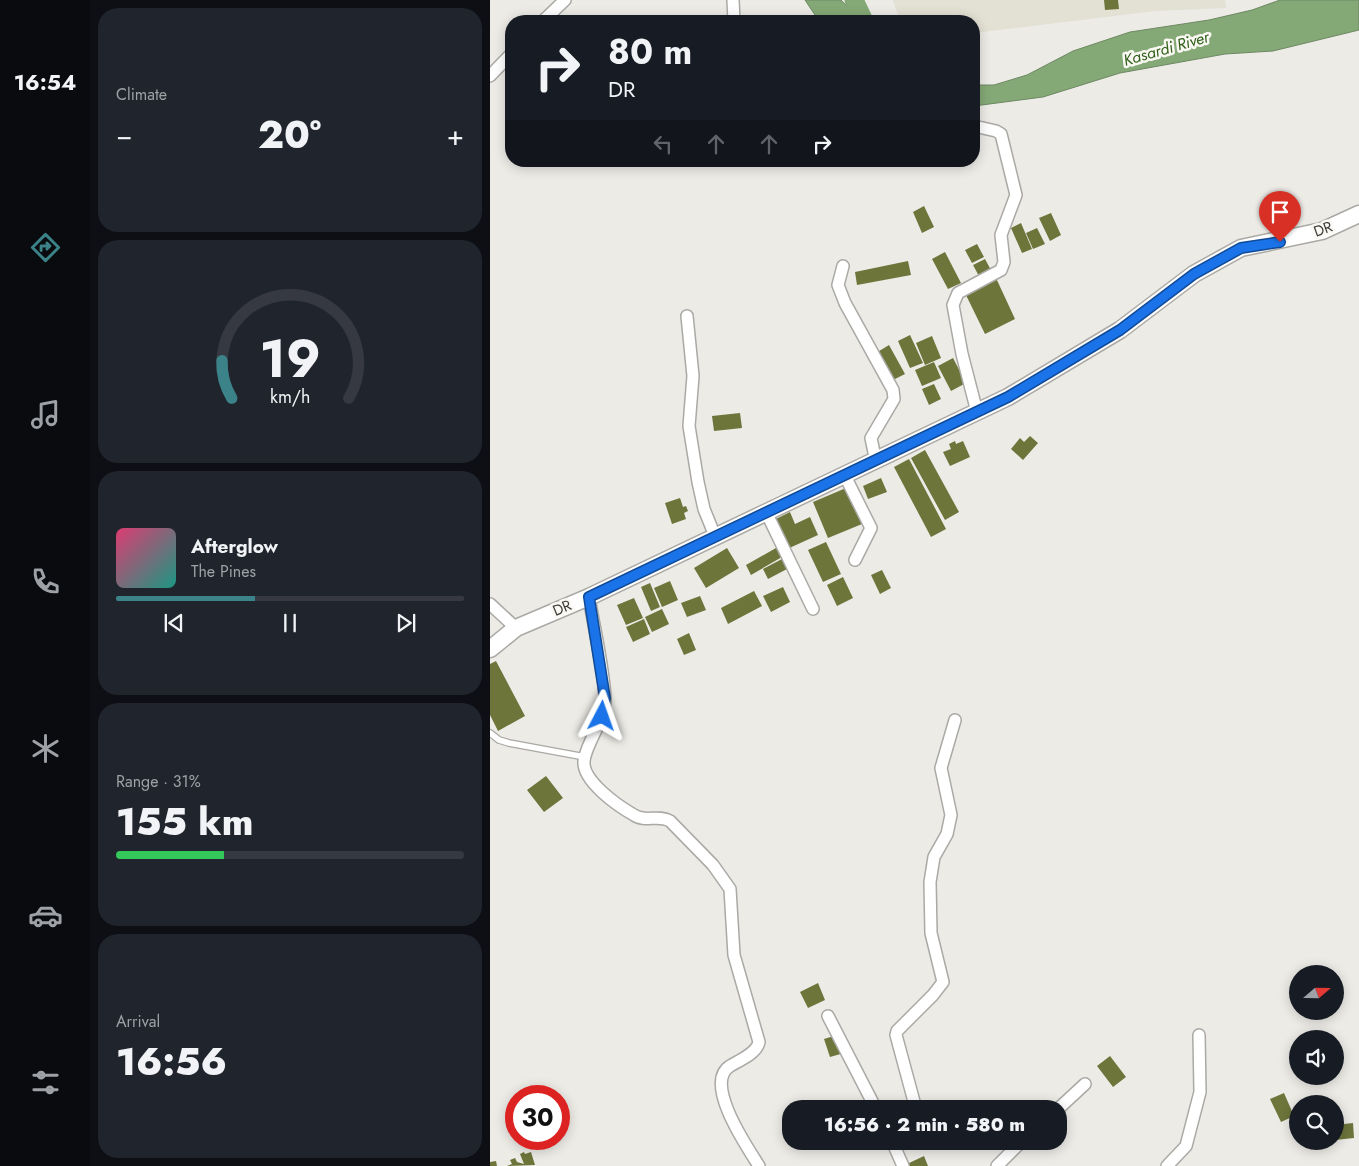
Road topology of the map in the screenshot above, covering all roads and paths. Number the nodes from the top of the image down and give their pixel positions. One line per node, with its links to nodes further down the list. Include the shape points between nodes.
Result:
1 (566, 0): 3 (street)
2 (733, 0): 4 (street)
3 (550, 15)
4 (734, 15)
5 (505, 60): 6 (street)
6 (490, 76)
7 (980, 127): 11 (street, via 1001,134 1016,195 1001,234 1004,262 1001,270 954,297 962,354)
8 (1359, 214): 11 (street, DR, via 1322,231 1241,248 1194,274 1120,330)
9 (843, 266): 12 (street, via 838,285 845,303 893,390 894,399 871,438)
10 (687, 316): 15 (street, via 693,376 689,426 704,509)
11 (977, 412): 12 (street, DR)
12 (876, 462): 13 (street, DR)
13 (846, 476): 14 (street, DR); 16 (street, via 871,528)
14 (766, 512): 15 (street, DR); 19 (street)
15 (715, 536): 17 (street, DR)
16 (855, 560)
17 (589, 597): 20 (street, DR); 24 (street, via 605,698 602,716)
18 (490, 604): 20 (street)
19 (813, 609)
20 (516, 628): 21 (street, DR)
21 (490, 649)
22 (955, 720): 29 (street, via 941,768 951,815 947,834 934,857 930,882 931,933 943,982 896,1030)
23 (490, 733): 24 (lane, via 509,743)
24 (585, 757): 33 (street, via 588,775 600,790 637,818 661,817 670,821 713,865 730,889 734,955 759,1042 754,1051 723,1072 722,1080 730,1119)
25 (828, 1016): 28 (street)
26 (1199, 1036): 36 (street, via 1200,1092 1186,1146)
27 (1085, 1084): 30 (street)
28 (871, 1100)
29 (914, 1100)
30 (1067, 1101)
31 (896, 1150): 34 (street)
32 (1013, 1150): 35 (street)
33 (759, 1166)
34 (903, 1166)
35 (997, 1166)
36 (1167, 1166)

